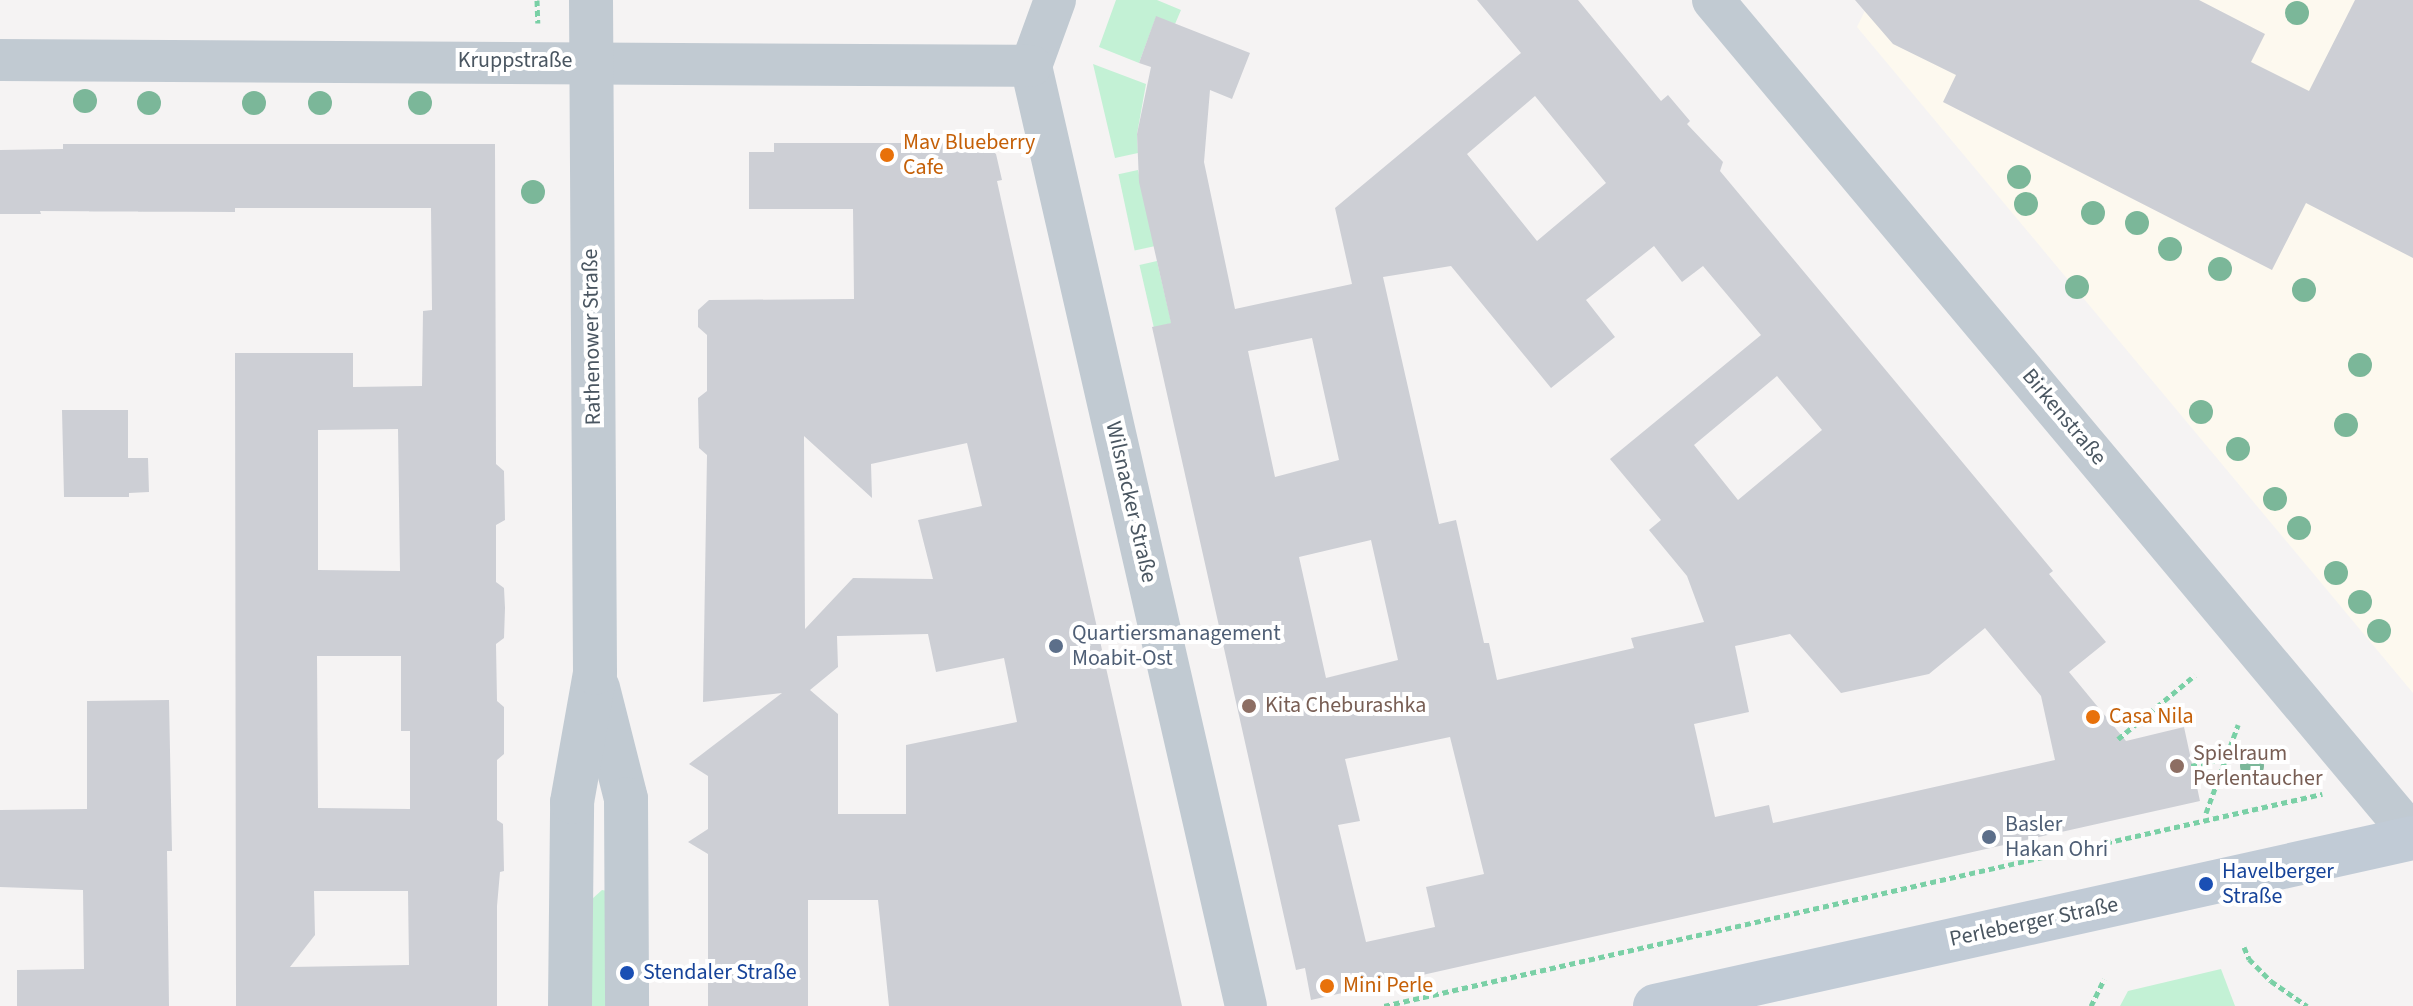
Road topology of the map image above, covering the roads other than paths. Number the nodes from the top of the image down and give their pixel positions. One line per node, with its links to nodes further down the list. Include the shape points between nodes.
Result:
1 (591, 0): 5 (street, Rathenower Straße)
2 (1055, 0): 6 (street)
3 (1713, 0): 8 (street, Birkenstraße)
4 (0, 60): 5 (street, Kruppstraße)
5 (590, 62): 6 (street, Kruppstraße); 7 (street, Rathenower Straße)
6 (1031, 66): 11 (street, Wilsnacker Straße)
7 (595, 673): 9 (street, Rathenower Straße, via 572,802); 10 (street, Rathenower Straße, via 626,799)
8 (2413, 837): 12 (main road, Perleberger Straße)
9 (570, 1006)
10 (627, 1006)
11 (1246, 1006)
12 (1655, 1006)

